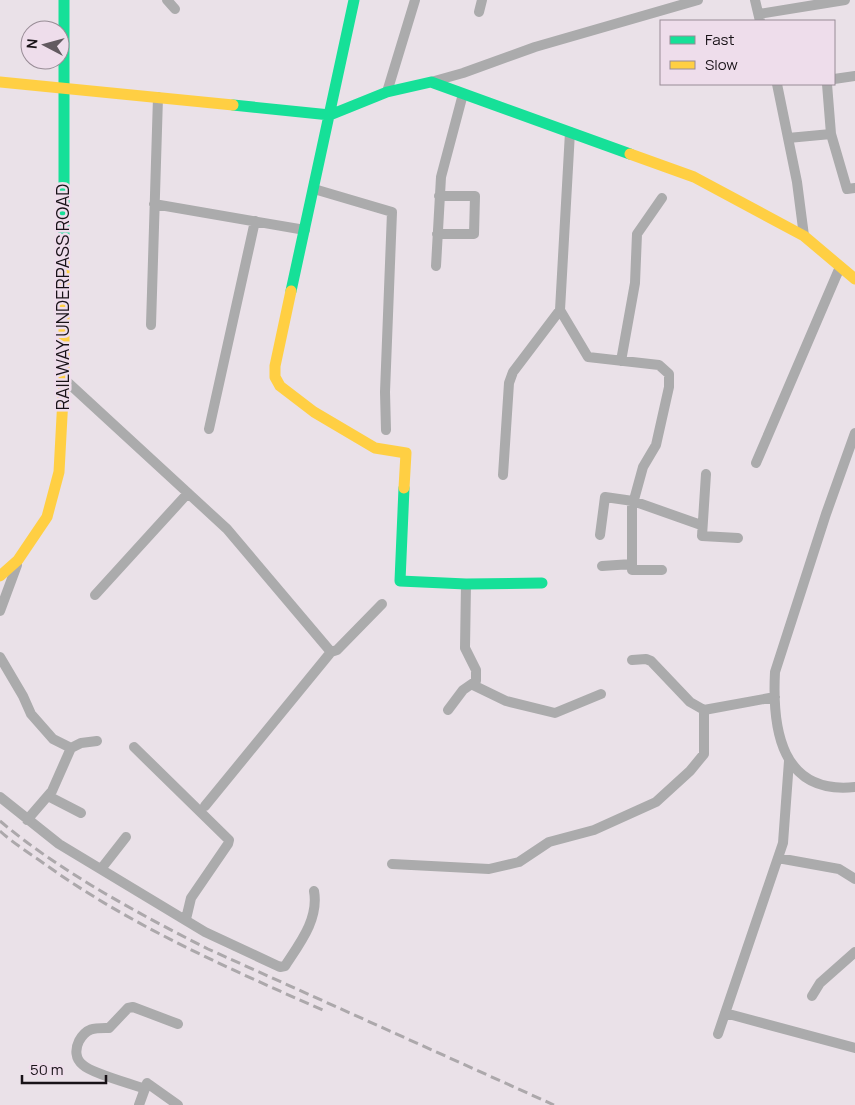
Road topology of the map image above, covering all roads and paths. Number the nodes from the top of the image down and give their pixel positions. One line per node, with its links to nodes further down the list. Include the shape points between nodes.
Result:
1 (64, 0): 18 (street, RAILWAY UNDERPASS ROAD)
2 (167, 0): 9 (street)
3 (354, 0): 22 (street)
4 (415, 0): 19 (street)
5 (482, 0): 10 (street)
6 (698, 0): 15 (street, via 535,47)
7 (755, 0): 11 (street)
8 (845, 0): 11 (street)
9 (175, 9)
10 (478, 12)
11 (759, 18)
12 (855, 76): 13 (street)
13 (835, 79)
14 (0, 82): 18 (street)
15 (431, 82): 19 (street); 20 (street)
16 (777, 85): 25 (street)
17 (827, 85): 24 (street)
18 (64, 87): 21 (street); 41 (street, RAILWAY UNDERPASS ROAD)
19 (387, 92): 22 (street)
20 (463, 94): 23 (street); 28 (street)
21 (158, 97): 22 (street); 30 (street)
22 (330, 115): 27 (street)
23 (570, 132): 34 (street, via 694,177); 38 (street)
24 (831, 134): 25 (street); 26 (street, via 847,189)
25 (788, 138): 34 (street)
26 (855, 188)
27 (314, 189): 32 (street); 43 (street, via 392,212)
28 (439, 196): 33 (street); 33 (street, via 475,196 474,234)
29 (662, 198): 40 (street, via 636,234 635,283)
30 (154, 204): 31 (street); 39 (street)
31 (255, 221): 32 (street); 42 (street)
32 (305, 230): 59 (street, via 275,377 280,386 314,412 375,448 406,453 400,581)
33 (437, 234): 35 (street)
34 (804, 236): 36 (street)
35 (436, 266)
36 (840, 267): 37 (street); 45 (street)
37 (855, 279)
38 (560, 310): 40 (street, via 588,357); 47 (street, via 513,372 509,383)
39 (151, 325)
40 (621, 361): 49 (street, via 659,365 669,374 656,445 643,466)
41 (64, 379): 48 (street); 53 (street, RAILWAY UNDERPASS ROAD, via 59,472 47,517)
42 (209, 429)
43 (386, 430)
44 (855, 433): 68 (street, via 776,672)
45 (756, 463)
46 (706, 474): 50 (street)
47 (503, 475)
48 (188, 493): 60 (street); 63 (street, via 227,529)
49 (633, 501): 50 (street); 51 (street, via 605,497); 54 (street)
50 (701, 525): 52 (street, via 702,536)
51 (600, 535)
52 (738, 538)
53 (16, 562): 57 (street, RAILWAY UNDERPASS ROAD); 62 (street, via 13,580)
54 (632, 564): 55 (street); 56 (street, via 632,570)
55 (602, 566)
56 (662, 570)
57 (0, 576)
58 (542, 583): 59 (street)
59 (466, 584): 66 (street, via 465,648 476,670)
60 (96, 595)
61 (382, 604): 63 (street, via 337,650)
62 (0, 611)
63 (331, 652): 78 (street)
64 (0, 657): 73 (street, via 31,714 53,739)
65 (632, 660): 70 (street, via 651,662 690,702)
66 (473, 685): 67 (street, via 506,701 555,713); 69 (street, via 463,690)
67 (601, 694)
68 (775, 698): 70 (street); 74 (street, via 783,748)
69 (448, 710)
70 (704, 710): 83 (street, via 704,754 690,772 656,802 594,830 549,842 519,862 502,868)
71 (97, 741): 73 (street)
72 (134, 747): 87 (street, via 229,840 192,898)
73 (71, 748): 77 (street)
74 (789, 760): 75 (street, via 804,778 812,782 841,788); 82 (street, via 784,843)
75 (855, 786)
76 (0, 796): 80 (street)
77 (48, 796): 79 (street); 80 (street)
78 (205, 806)
79 (81, 813)
80 (27, 820): 84 (street, via 59,844)
81 (126, 837): 84 (street)
82 (778, 858): 85 (street, via 839,869); 90 (street)
83 (392, 864)
84 (101, 868): 87 (street)
85 (855, 879)
86 (314, 891): 87 (street, via 316,903 310,923 285,966 280,967 205,932)
87 (186, 919)
88 (855, 952): 89 (street, via 820,983)
89 (812, 996)
90 (725, 1013): 92 (street); 93 (street)
91 (178, 1024): 94 (street, via 128,1008 109,1028 97,1027 85,1032 77,1046 76,1056 83,1066)
92 (718, 1034)
93 (855, 1048)
94 (145, 1089): 95 (street); 96 (street, via 147,1083)
95 (139, 1105)
96 (178, 1105)

